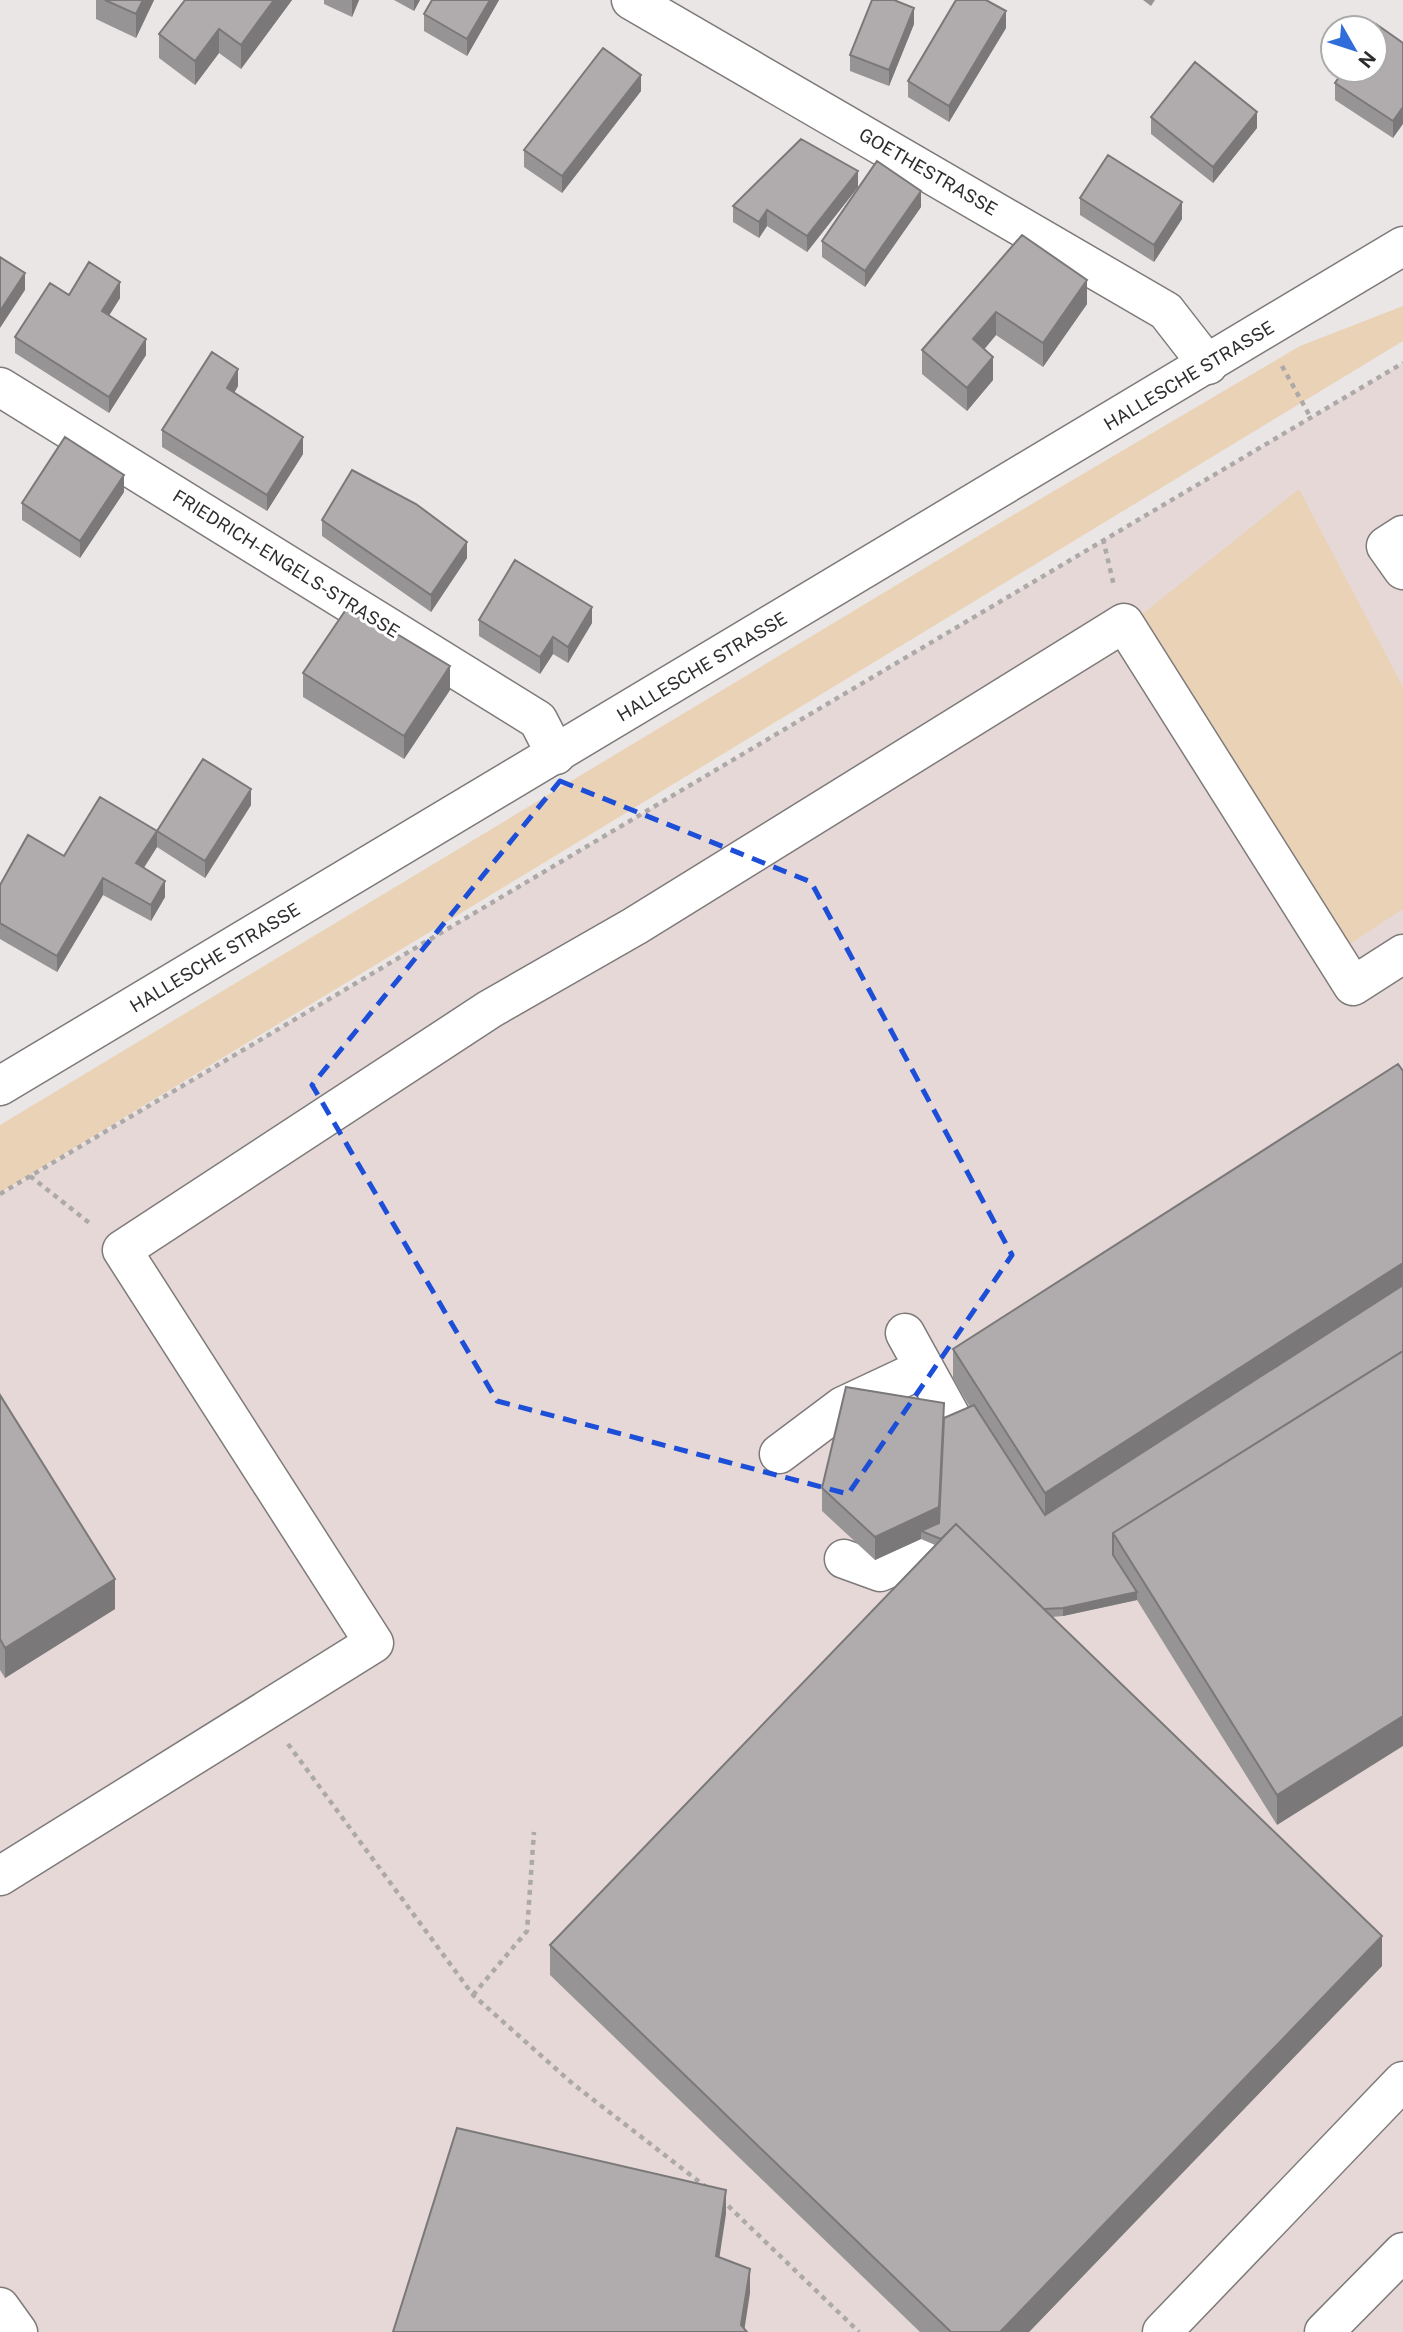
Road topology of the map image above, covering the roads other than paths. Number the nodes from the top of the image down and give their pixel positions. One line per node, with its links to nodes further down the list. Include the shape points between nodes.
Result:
1 (631, 0): 3 (street, GOETHESTRASSE, via 1166,311)
2 (1403, 246): 3 (street, HALLESCHE STRASSE)
3 (1208, 365): 7 (street, HALLESCHE STRASSE)
4 (0, 387): 7 (street, FRIEDRICH-ENGELS-STRASSE, via 538,720)
5 (1403, 535): 6 (street, via 1386,546)
6 (1403, 570)
7 (556, 755): 9 (street, HALLESCHE STRASSE)
8 (1403, 954): 14 (street, via 1353,986 1124,622 635,926 490,1009 122,1250 374,1643)
9 (0, 1086)
10 (905, 1333): 11 (street)
11 (924, 1368): 12 (street, via 843,1406); 13 (street, via 1020,1542 953,1540 880,1572)
12 (779, 1454)
13 (844, 1559)
14 (0, 1876)
15 (1403, 2081): 19 (street)
16 (1403, 2252): 20 (street)
17 (0, 2307): 18 (street)
18 (18, 2332)
19 (1162, 2332)
20 (1324, 2332)

